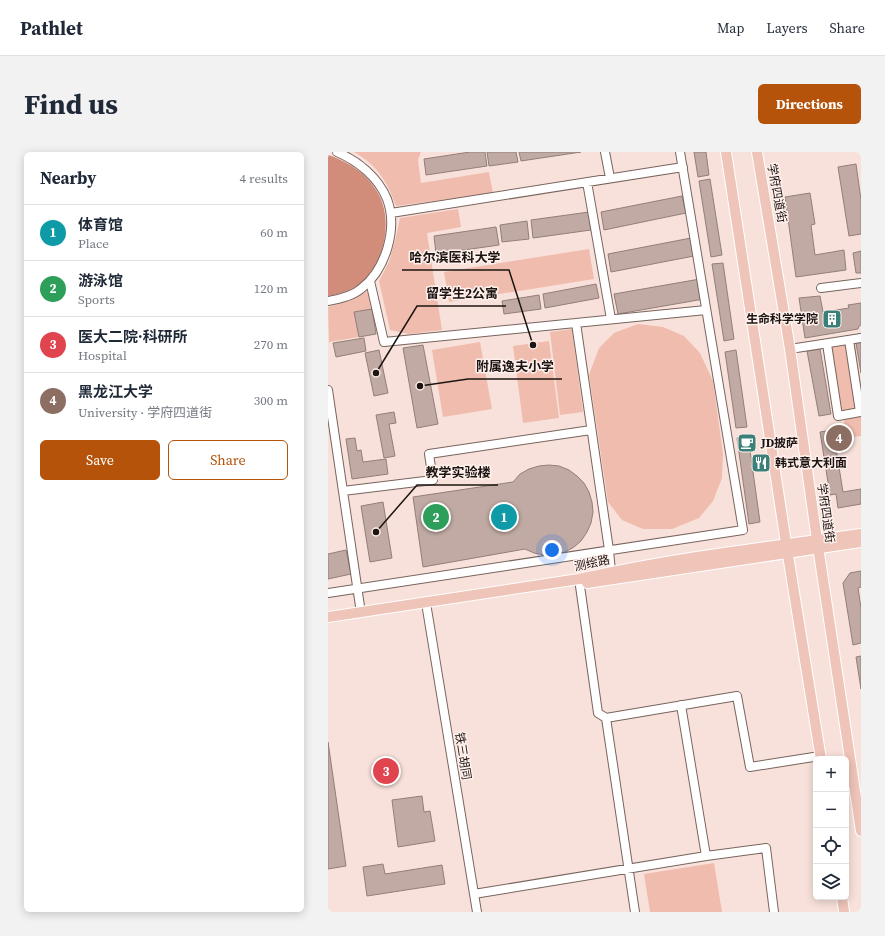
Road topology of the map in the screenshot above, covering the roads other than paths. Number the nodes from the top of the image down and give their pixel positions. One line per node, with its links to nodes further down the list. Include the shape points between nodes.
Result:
1 (337, 152): 9 (street, via 365,169 378,183)
2 (605, 152): 7 (street)
3 (680, 152): 6 (street)
4 (726, 152): 28 (main road)
5 (757, 152): 20 (main road, 学府四道街)
6 (683, 166): 7 (street); 14 (street)
7 (610, 178): 8 (street)
8 (587, 182): 9 (street); 15 (street)
9 (391, 213): 10 (street, via 389,241 378,270)
10 (370, 281): 13 (street, via 350,295); 16 (street, via 384,342)
11 (861, 283): 12 (street)
12 (821, 288)
13 (328, 300)
14 (706, 310): 15 (street); 29 (street, via 743,530)
15 (611, 319): 16 (street)
16 (576, 323): 23 (street)
17 (861, 338): 18 (street)
18 (849, 340): 19 (street); 22 (street)
19 (827, 344): 20 (street); 22 (street, via 838,416)
20 (790, 349): 27 (main road, 学府四道街)
21 (328, 390): 24 (street)
22 (861, 411)
23 (591, 430): 24 (street, via 429,454 433,480); 29 (street)
24 (343, 491): 32 (street)
25 (861, 534): 27 (main road, 测绘路)
26 (861, 542): 27 (main road, 测绘路)
27 (818, 544): 28 (main road, 测绘路); 42 (main road, 学府四道街)
28 (787, 548): 30 (main road, 测绘路); 31 (main road, 测绘路); 40 (main road)
29 (609, 550): 30 (street); 32 (street)
30 (610, 572): 31 (main road, 测绘路)
31 (580, 582): 34 (main road, 测绘路); 39 (street, via 598,713)
32 (358, 588): 33 (street); 35 (street)
33 (328, 593)
34 (427, 605): 35 (main road, 测绘路); 37 (main road, 测绘路); 45 (street, 铁三胡同)
35 (361, 613): 36 (main road, 测绘路)
36 (328, 618)
37 (328, 622)
38 (681, 705): 39 (street); 41 (street, via 737,696 750,767); 43 (street)
39 (606, 718): 44 (street)
40 (821, 756)
41 (813, 759)
42 (861, 831)
43 (706, 856): 44 (street); 49 (street, via 766,848)
44 (629, 869): 45 (street); 48 (street)
45 (474, 894): 47 (street, 铁三胡同)
46 (842, 900): 50 (main road)
47 (477, 912)
48 (635, 912)
49 (774, 912)
50 (844, 912)

